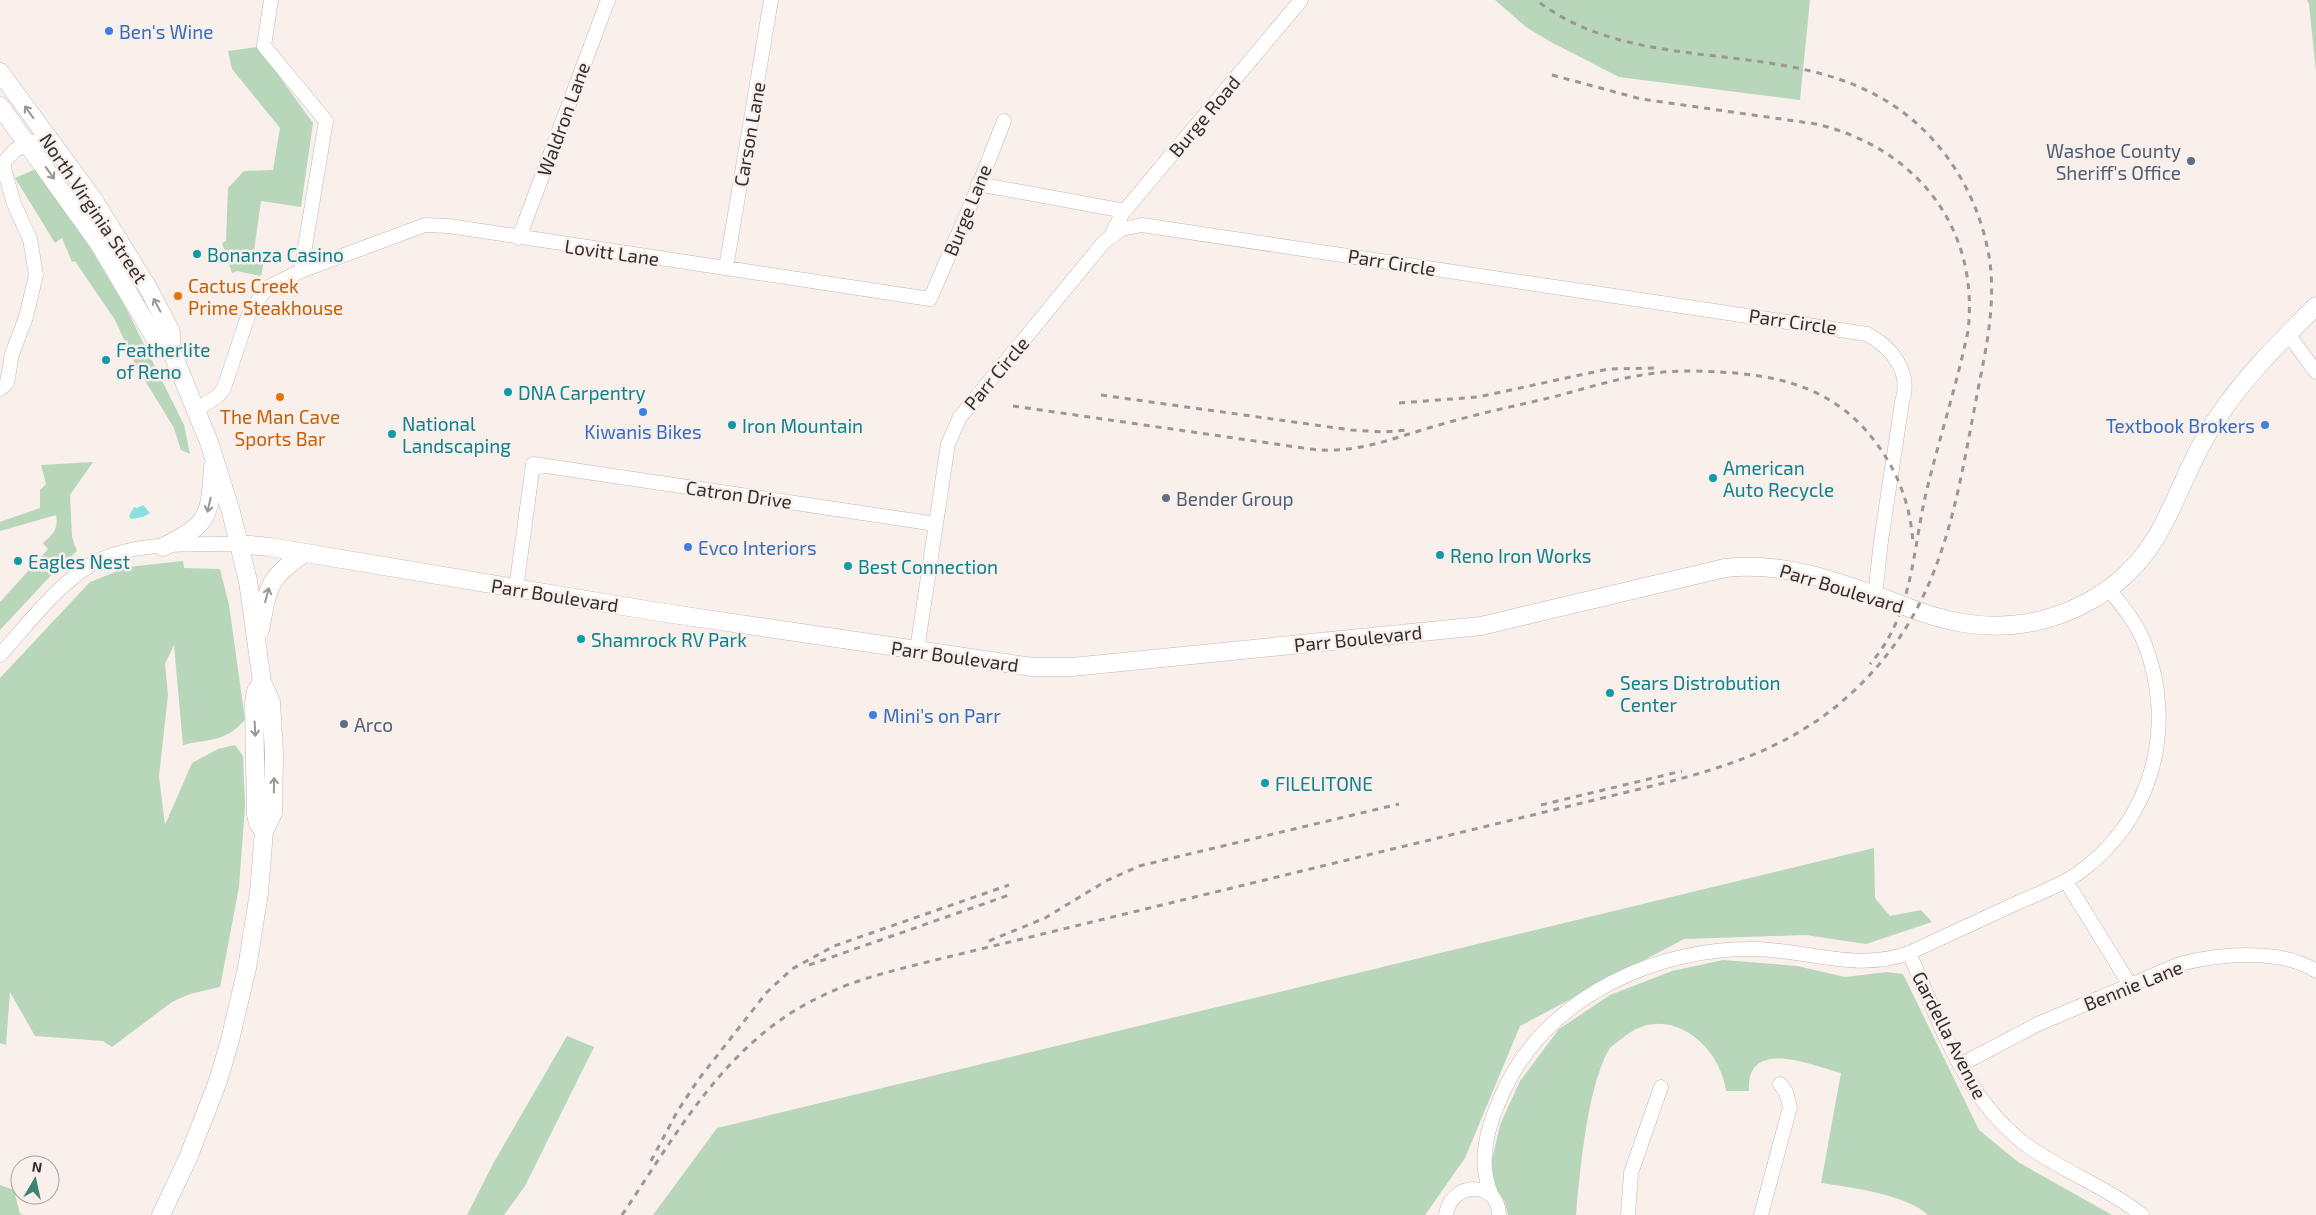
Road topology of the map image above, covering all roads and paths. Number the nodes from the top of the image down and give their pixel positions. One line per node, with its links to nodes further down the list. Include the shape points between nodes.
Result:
1 (271, 0): 15 (street, via 264,46 326,122)
2 (608, 0): 13 (street, Waldron Lane)
3 (771, 0): 14 (street, Carson Lane)
4 (1301, 0): 11 (street, Burge Road)
5 (0, 72): 8 (main road, North Virginia Street, one-way to 5)
6 (0, 106): 9 (main road, North Virginia Street)
7 (1004, 121): 10 (street, Burge Lane)
8 (47, 137): 9 (street); 19 (main road, North Virginia Street, one-way to 8, via 171,332 147,286 93,199)
9 (26, 143): 19 (main road, North Virginia Street, one-way to 19, via 100,245 156,340); 21 (street, via 9,154 4,169 14,204 30,239 36,275 7,383)
10 (978, 184): 11 (street); 16 (street, Burge Lane)
11 (1125, 210): 12 (street, Burge Road)
12 (1111, 236): 24 (street, Parr Circle, via 960,417 948,444); 30 (street, Parr Circle, via 1131,226 1142,225 1866,334 1887,347 1894,356 1904,379 1905,392)
13 (519, 238): 14 (street, Lovitt Lane); 15 (street, Lovitt Lane, via 425,225)
14 (726, 268): 16 (street, Lovitt Lane)
15 (301, 271): 22 (street, Lovitt Lane, via 280,279 261,295 248,316 224,388 218,396)
16 (930, 299)
17 (2316, 306): 18 (main road, Parr Boulevard)
18 (2288, 334): 20 (street); 29 (main road, Parr Boulevard, via 2230,400 2199,448 2151,545)
19 (171, 350): 22 (main road, North Virginia Street)
20 (2316, 372)
21 (0, 389)
22 (196, 410): 23 (main road, North Virginia Street)
23 (214, 456): 25 (main road, North Virginia Street); 26 (main road, one-way to 26, via 211,500 204,518 188,534)
24 (936, 524): 28 (street, Catron Drive, via 534,464); 32 (street, Parr Circle)
25 (239, 544): 26 (street); 27 (main road, Parr Boulevard); 31 (main road, North Virginia Street)
26 (163, 547): 33 (street, via 127,552 93,564 64,586)
27 (305, 553): 28 (main road, Parr Boulevard); 31 (main road, one-way to 27, via 271,582 284,566)
28 (516, 589): 32 (main road, Parr Boulevard)
29 (2109, 589): 30 (main road, Parr Boulevard, via 2070,612 2041,621 2005,626 1960,623); 34 (street, via 2131,617 2152,667 2158,720 2157,748 2150,779 2123,832 2102,854)
30 (1876, 596): 32 (main road, Parr Boulevard, via 1804,572 1745,566 1473,627 1072,667 1032,667)
31 (257, 643): 44 (main road, North Virginia Street, via 262,682 254,703 256,814 264,831 254,932 230,1040 201,1128)
32 (917, 650)
33 (0, 655)
34 (2066, 881): 35 (street); 37 (street)
35 (1908, 953): 38 (street, Gardella Avenue); 41 (street, via 1865,963 1755,949 1721,951 1682,955 1623,977 1564,1014 1526,1054 1500,1099)
36 (2316, 971): 37 (street, Bennie Lane, via 2292,959 2257,955 2193,961)
37 (2130, 985): 38 (street, Bennie Lane, via 2038,1024)
38 (1960, 1065): 49 (street, Gardella Avenue, via 1982,1102 2013,1135)
39 (1780, 1084): 48 (street, via 1790,1107)
40 (1661, 1088): 47 (street, via 1632,1173)
41 (1483, 1158): 42 (street); 43 (street, via 1484,1175)
42 (1462, 1191): 43 (street, via 1476,1189); 45 (street, via 1452,1198)
43 (1492, 1196): 46 (street)
44 (162, 1215)
45 (1446, 1215)
46 (1499, 1215)
47 (1628, 1215)
48 (1761, 1215)
49 (2142, 1215)

